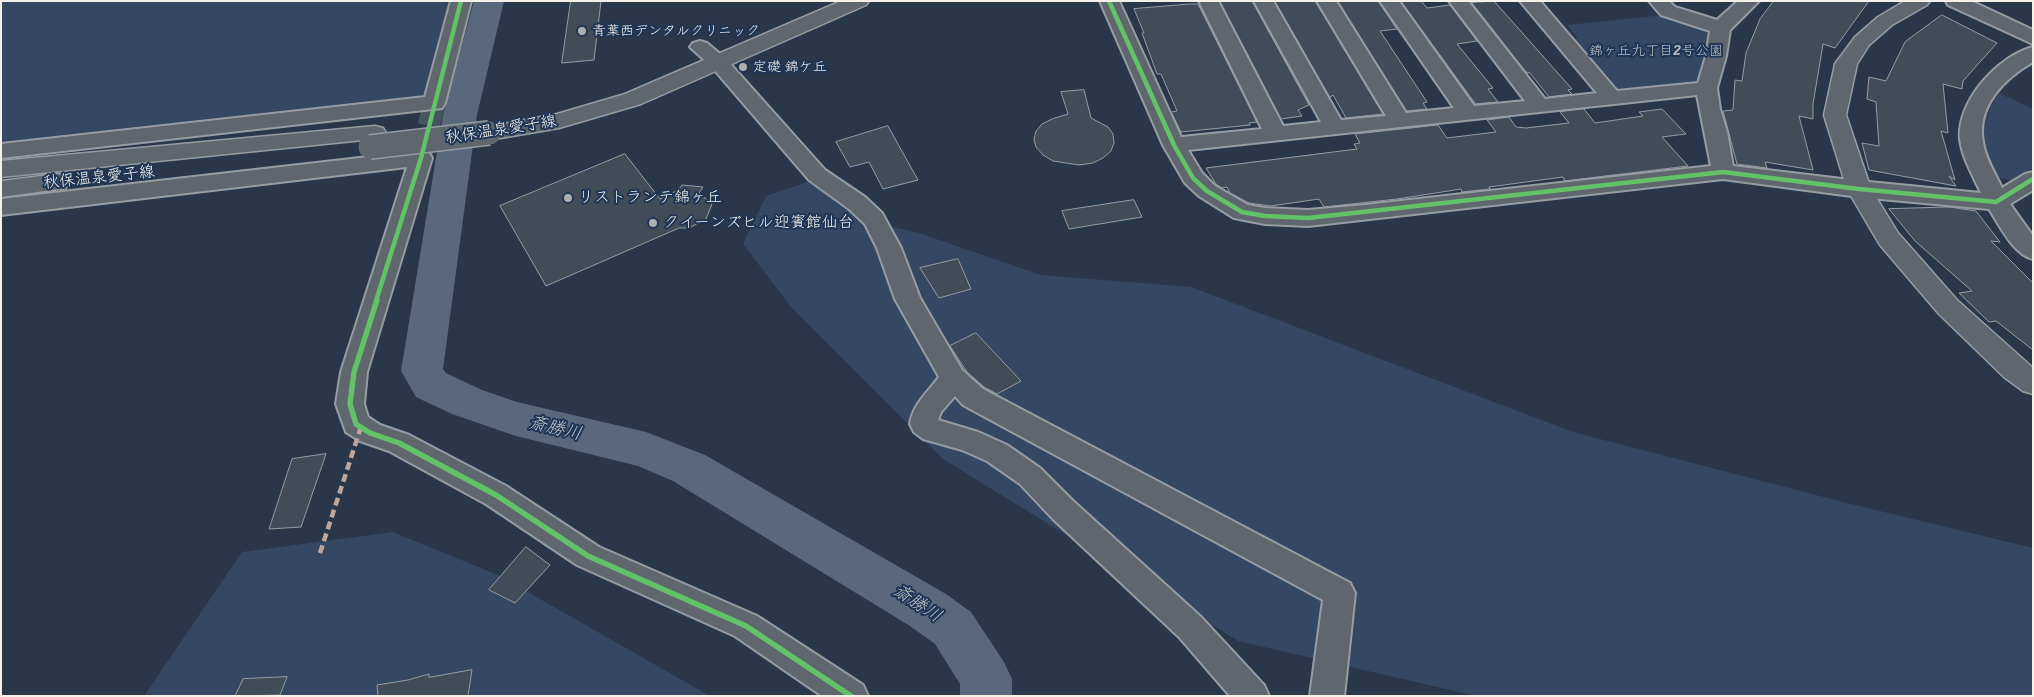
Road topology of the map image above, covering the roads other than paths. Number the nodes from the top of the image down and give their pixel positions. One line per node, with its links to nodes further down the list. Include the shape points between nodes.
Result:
1 (461, 1): 28 (street, via 434,103)
2 (828, 1): 18 (main road, 秋保温泉愛子線)
3 (859, 1): 18 (main road, 秋保温泉愛子線)
4 (1109, 1): 27 (street)
5 (1208, 1): 25 (street)
6 (1262, 1): 24 (street)
7 (1326, 1): 23 (street)
8 (1389, 1): 22 (street)
9 (1458, 1): 21 (street)
10 (1529, 1): 20 (street)
11 (1658, 1): 15 (street, via 1668,11)
12 (1750, 1): 15 (street)
13 (1920, 1): 32 (main road, via 1884,21 1862,41 1846,64 1835,115)
14 (1955, 1): 16 (street)
15 (1720, 28): 19 (street)
16 (2033, 38)
17 (2033, 52): 33 (street, via 2006,68 1989,84 1980,100 1971,130 1973,148)
18 (709, 55): 26 (main road, 秋保温泉愛子線, bridge, via 633,99 559,121); 36 (street, via 817,175 858,203 874,219 908,299)
19 (1707, 88): 20 (street); 29 (street)
20 (1612, 98): 21 (street)
21 (1539, 105): 22 (street)
22 (1468, 113): 23 (street)
23 (1400, 121): 24 (street)
24 (1334, 127): 25 (street)
25 (1276, 134): 27 (street)
26 (373, 140): 28 (main road, 秋保温泉愛子線); 31 (main road, 秋保温泉愛子線)
27 (1174, 145): 29 (street, via 1193,178 1223,202 1242,212 1284,218 1365,213)
28 (4, 160)
29 (1724, 172): 32 (street)
30 (2033, 179): 33 (street)
31 (1, 189)
32 (1859, 189): 33 (street); 37 (main road, via 1889,239 1948,307)
33 (1996, 202): 35 (street)
34 (1, 207): 38 (street, via 421,158 354,372 350,404 356,424 496,495 588,556 746,626)
35 (2033, 252)
36 (953, 377): 39 (street, via 949,387 929,406 924,424 933,431 968,440 997,453 1030,476 1190,627); 40 (street, via 973,396 1339,593)
37 (2033, 383)
38 (851, 696)
39 (1252, 696)
40 (1327, 696)

